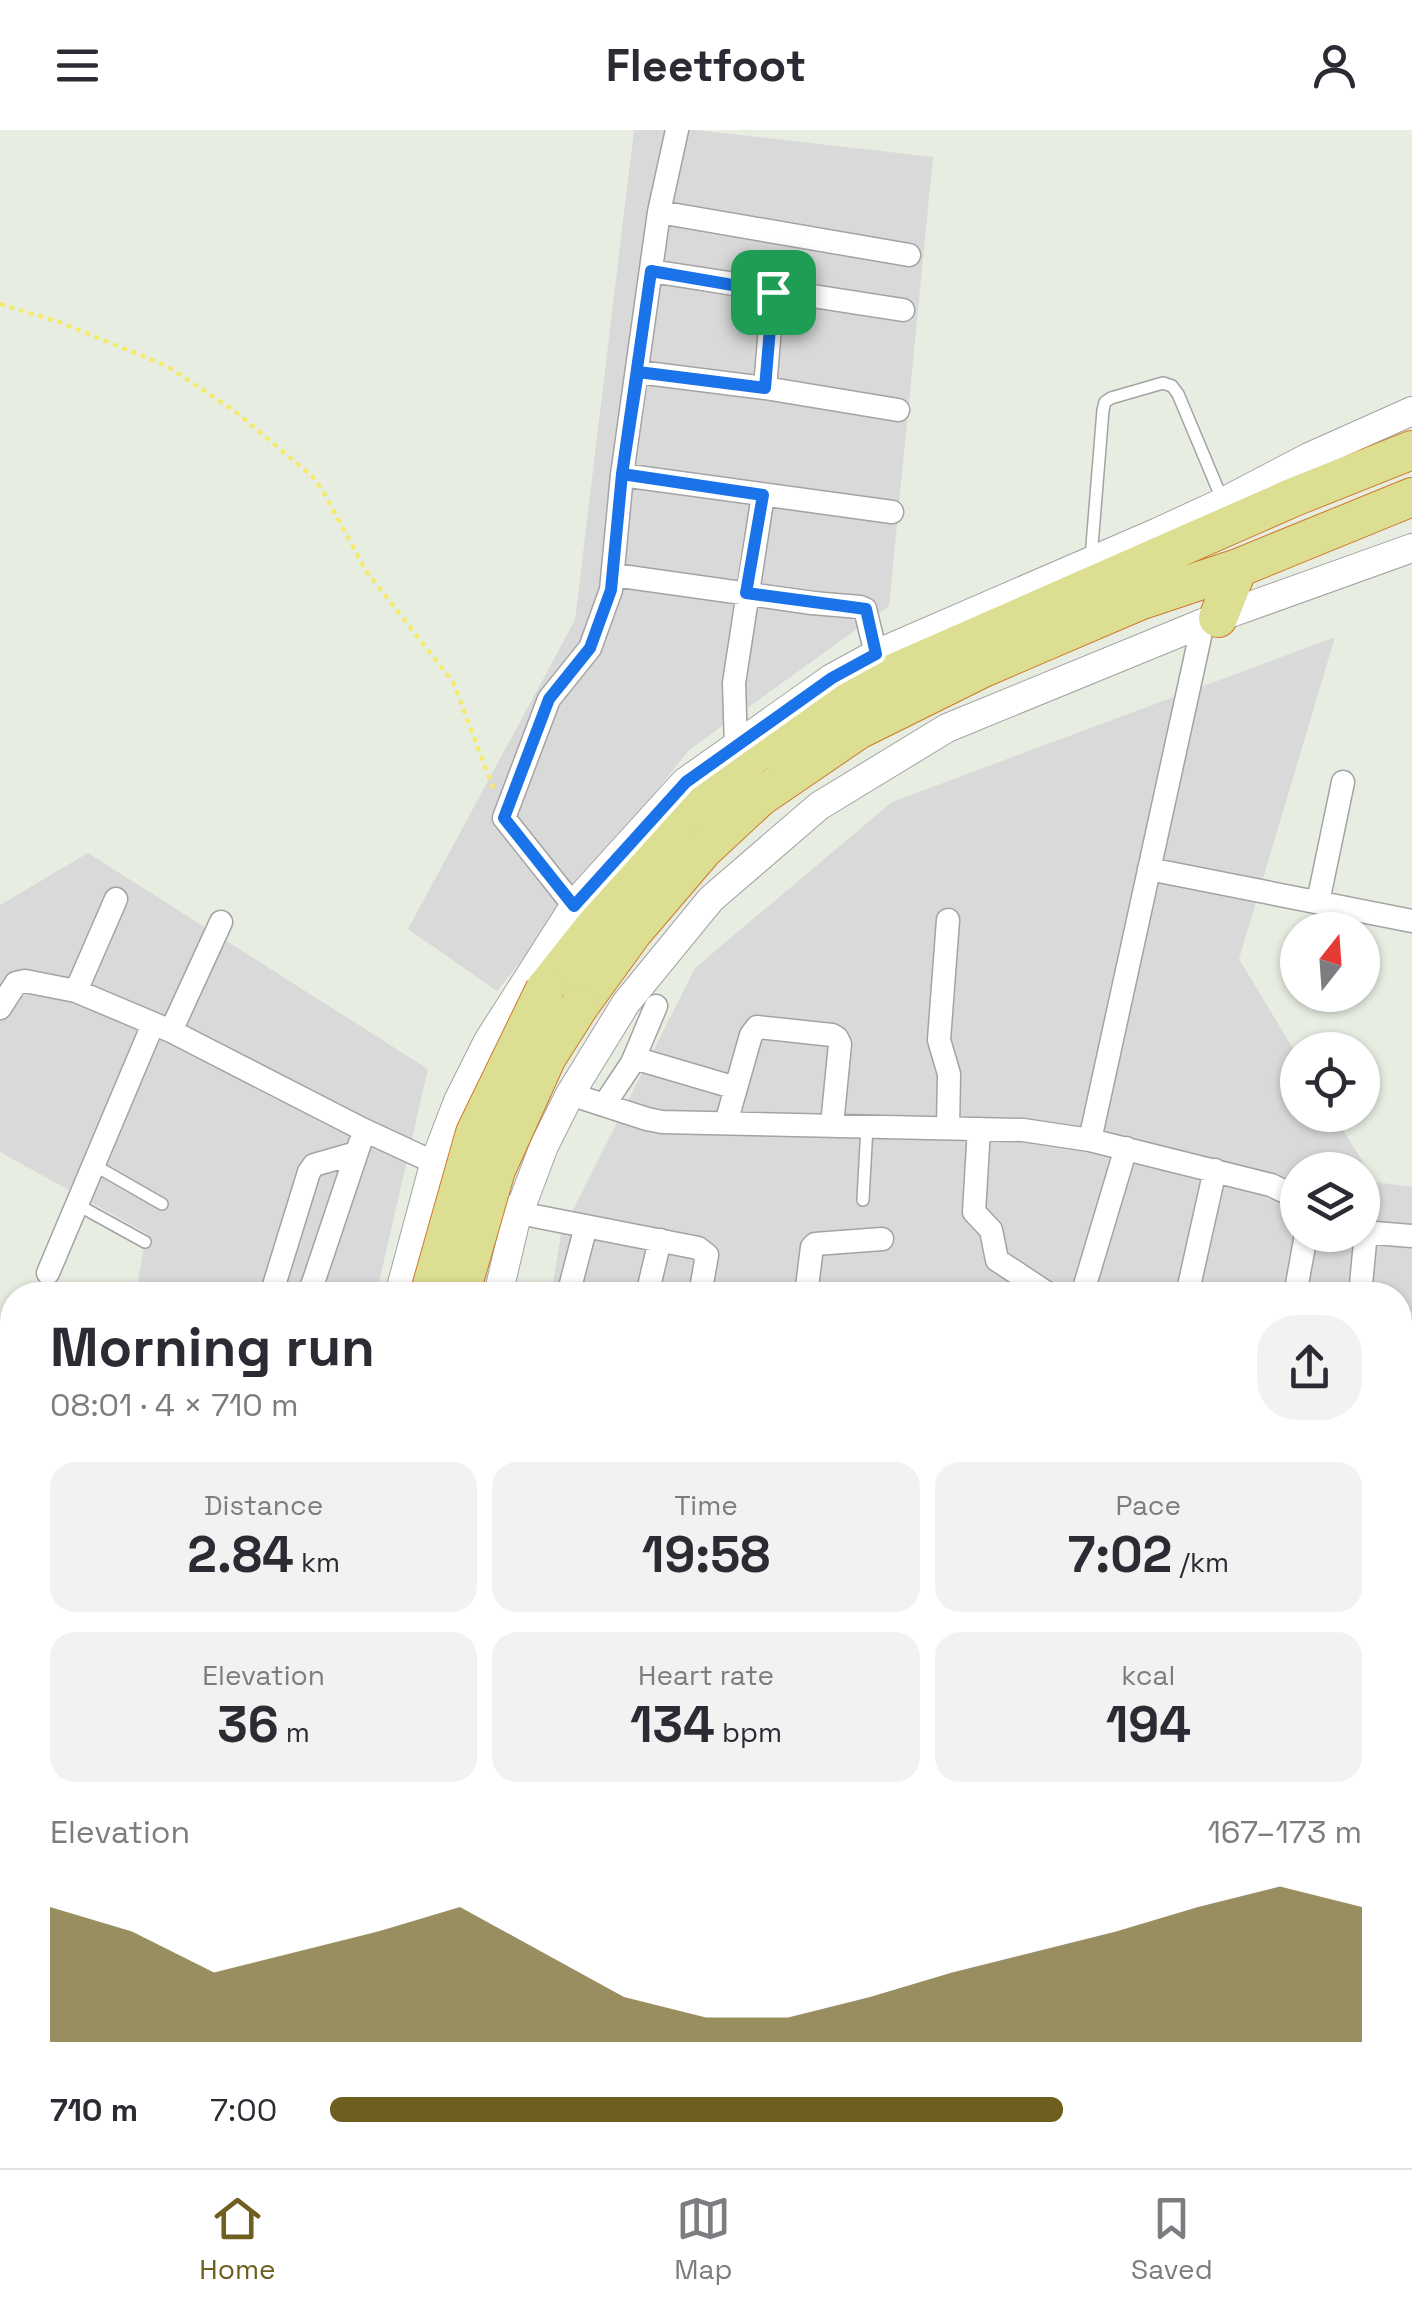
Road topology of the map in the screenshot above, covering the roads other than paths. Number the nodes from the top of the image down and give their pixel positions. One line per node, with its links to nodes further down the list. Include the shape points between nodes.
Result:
1 (677, 130): 2 (street)
2 (660, 212): 3 (street); 4 (street)
3 (909, 256)
4 (651, 271): 5 (street); 7 (street)
5 (773, 292): 6 (street); 8 (street)
6 (902, 310)
7 (638, 372): 8 (street); 12 (street)
8 (765, 388): 9 (street)
9 (898, 410)
10 (1412, 411): 15 (street)
11 (1412, 450): 17 (highway)
12 (622, 474): 13 (street); 21 (street)
13 (763, 495): 16 (street); 22 (street)
14 (1412, 497): 20 (highway)
15 (1223, 502): 17 (street); 19 (lane, via 1172,386 1111,398 1103,410)
16 (892, 512)
17 (1176, 536): 19 (street); 71 (highway, bridge, via 862,687 752,756 680,820 545,990 475,1133)
18 (1412, 548): 23 (street)
19 (1091, 562): 24 (street)
20 (1238, 568): 23 (highway); 72 (highway, bridge, via 1121,608 983,668 858,730 760,797 632,932 547,1057 496,1170)
21 (614, 575): 22 (street); 30 (street, via 590,648 549,699 504,818)
22 (746, 593): 24 (street, via 866,609); 25 (street, via 734,683)
23 (1210, 620): 27 (street); 40 (street, via 947,728 819,806 711,899 626,1003)
24 (876, 654): 25 (street)
25 (736, 746): 30 (street, via 686,782)
26 (1344, 782): 29 (street)
27 (1149, 869): 29 (street); 48 (street)
28 (116, 899): 34 (street)
29 (1318, 902): 32 (street)
30 (574, 906): 51 (street, via 488,1041)
31 (948, 920): 45 (street, via 939,1040 949,1074)
32 (1412, 921)
33 (221, 922): 37 (street)
34 (76, 991): 36 (street, via 24,981); 37 (street)
35 (656, 1006): 38 (street)
36 (0, 1008)
37 (162, 1028): 47 (street); 52 (street)
38 (634, 1058): 39 (street); 41 (street)
39 (736, 1088): 42 (street); 43 (street, via 757,1027 832,1035 840,1044)
40 (570, 1094): 41 (street); 58 (street)
41 (604, 1105): 42 (street, via 662,1122)
42 (726, 1123): 43 (street)
43 (832, 1125): 44 (street)
44 (866, 1126): 45 (street); 55 (lane)
45 (948, 1128): 46 (street)
46 (979, 1128): 48 (street); 78 (street, via 974,1212 990,1230 997,1260)
47 (364, 1130): 50 (street); 51 (street)
48 (1090, 1140): 49 (street)
49 (1126, 1148): 53 (street); 79 (street)
50 (356, 1153): 68 (street, via 309,1172); 69 (street)
51 (438, 1154): 58 (street); 70 (street)
52 (94, 1165): 56 (street); 57 (lane)
53 (1214, 1170): 54 (street); 80 (street)
54 (1280, 1189)
55 (863, 1200)
56 (78, 1204): 64 (lane); 67 (street)
57 (162, 1204)
58 (522, 1206): 59 (street); 73 (street)
59 (586, 1226): 63 (street); 74 (street)
60 (1380, 1233): 61 (street)
61 (1412, 1236)
62 (882, 1239): 77 (street, via 815,1244)
63 (660, 1240): 75 (street); 76 (street, via 704,1251)
64 (146, 1242)
65 (1303, 1252): 81 (street)
66 (1363, 1252): 82 (street)
67 (48, 1273)
68 (275, 1282)
69 (313, 1282)
70 (403, 1282)
71 (433, 1282)
72 (464, 1282)
73 (501, 1282)
74 (571, 1282)
75 (651, 1282)
76 (703, 1282)
77 (808, 1282)
78 (1030, 1282)
79 (1086, 1282)
80 (1190, 1282)
81 (1297, 1282)
82 (1361, 1282)

